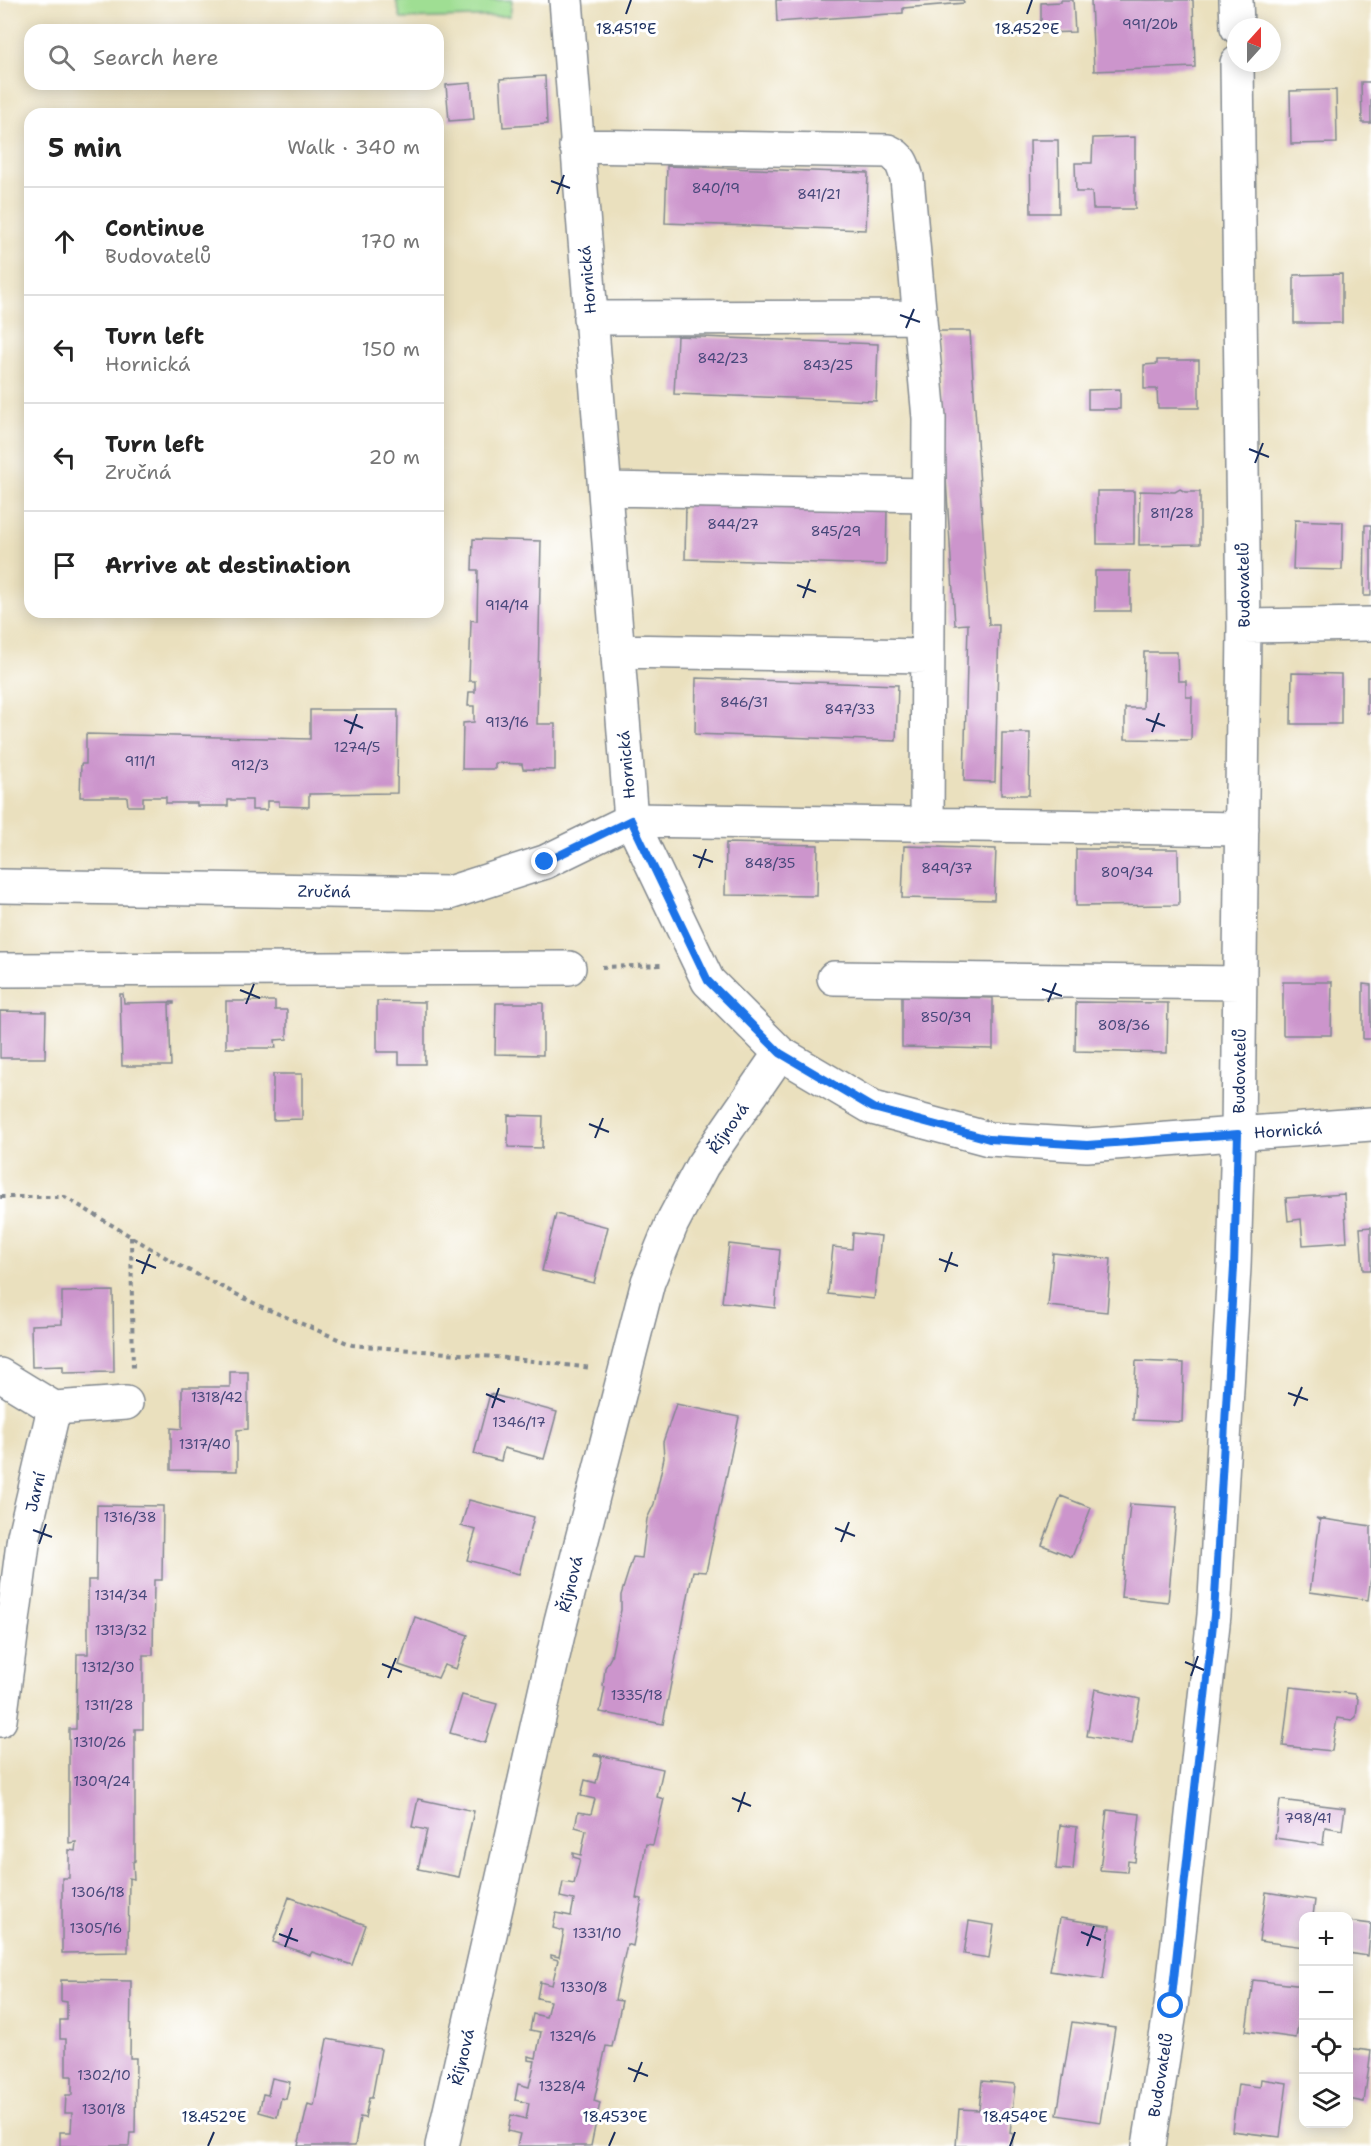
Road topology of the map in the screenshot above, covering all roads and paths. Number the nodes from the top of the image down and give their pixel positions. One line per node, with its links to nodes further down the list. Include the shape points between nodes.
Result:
1 (566, 0): 5 (street, Hornická)
2 (1236, 0): 3 (street)
3 (1237, 18)
4 (1237, 72): 11 (street, Budovatelů)
5 (576, 146): 6 (street, via 888,151 897,155 906,178); 7 (street, Hornická)
6 (920, 317): 7 (street); 9 (street, via 929,418)
7 (590, 318): 8 (street, Hornická)
8 (606, 489): 9 (street); 12 (street, Hornická)
9 (927, 495): 13 (street)
10 (1371, 624): 11 (street)
11 (1244, 626): 16 (street, Budovatelů)
12 (617, 651): 13 (street); 14 (street, Hornická)
13 (927, 656): 15 (street)
14 (631, 820): 15 (street); 17 (street, Zručná, via 545,862 449,893); 18 (street, Hornická)
15 (927, 824): 16 (street)
16 (1242, 829): 22 (street, Budovatelů)
17 (1, 888)
18 (699, 962): 19 (path); 23 (street, Hornická, via 708,981)
19 (569, 969): 20 (street)
20 (0, 970)
21 (834, 978): 22 (street)
22 (1240, 983): 25 (street, Budovatelů)
23 (780, 1053): 25 (street, Hornická, via 873,1108 989,1139 1087,1145); 28 (street, Říjnová, via 702,1166 672,1223 648,1282)
24 (1371, 1124): 25 (street, Hornická)
25 (1238, 1134): 34 (street, Budovatelů, via 1214,1615 1171,2006)
26 (0, 1197): 27 (path, via 65,1197)
27 (131, 1237): 28 (path, via 260,1306 352,1345); 30 (path, via 133,1384)
28 (625, 1373): 33 (street, Říjnová, via 561,1621)
29 (0, 1375): 31 (street)
30 (126, 1403): 31 (street)
31 (54, 1408): 32 (street, Jarní, via 24,1536)
32 (0, 1720)
33 (442, 2146)
34 (1149, 2146)

